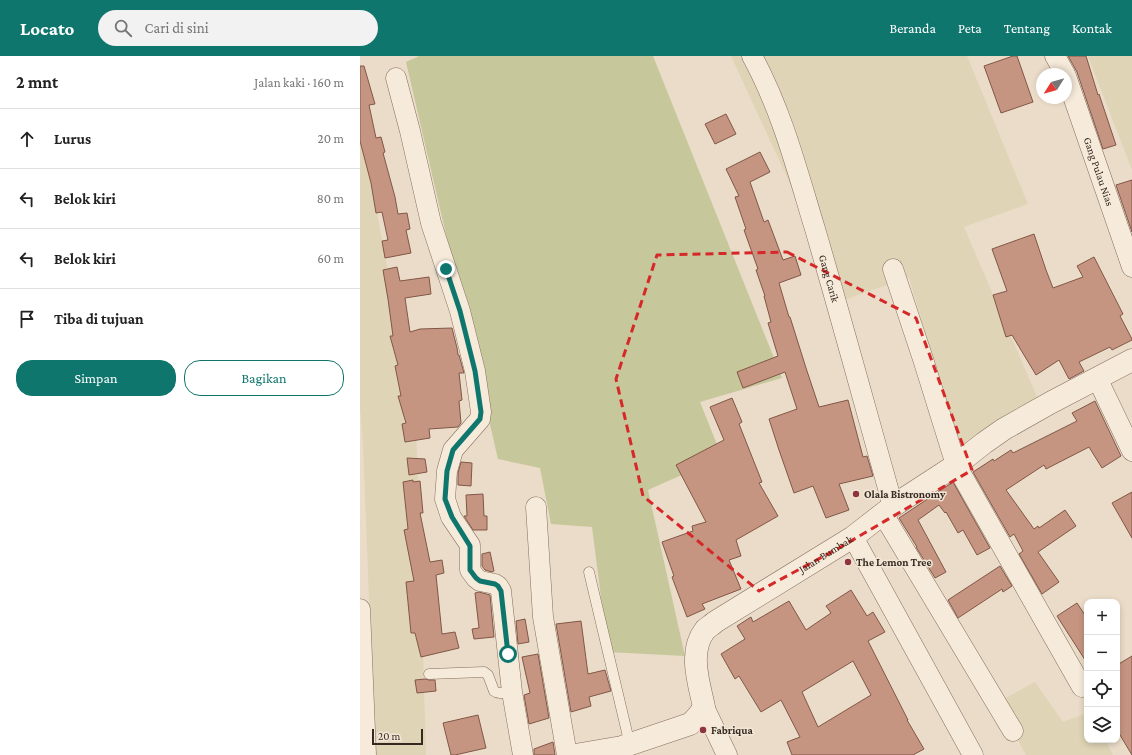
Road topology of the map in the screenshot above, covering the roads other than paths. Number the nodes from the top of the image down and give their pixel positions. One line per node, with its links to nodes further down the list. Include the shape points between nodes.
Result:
1 (752, 56): 13 (street, Gang Carik, via 763,75 789,142 832,287)
2 (1055, 56): 3 (street, Gang Pulau Nias)
3 (1061, 68)
4 (396, 78): 19 (street, via 431,223 460,311 475,371 481,412 480,419 453,450 447,471 445,499 452,517 470,546 470,570 480,581 495,584 501,591)
5 (1072, 95): 6 (street, Gang Pulau Nias)
6 (1132, 267)
7 (893, 269): 11 (street)
8 (1131, 363): 9 (street, Jalan Bumbak)
9 (1097, 378): 10 (street); 11 (street, Jalan Bumbak, via 1004,429)
10 (1132, 451)
11 (956, 465): 13 (street, Jalan Bumbak); 18 (street)
12 (536, 507): 25 (street, via 543,617)
13 (888, 510): 14 (street, Jalan Bumbak); 21 (street, Gang Carik)
14 (853, 538): 20 (street, Jalan Bumbak, via 715,622 706,630 701,637 695,662); 28 (street)
15 (589, 572): 22 (lane)
16 (360, 609): 23 (street)
17 (429, 674): 19 (lane, via 484,672 494,691)
18 (1082, 687)
19 (512, 692): 24 (street)
20 (704, 707): 22 (street, via 690,724); 27 (street)
21 (1013, 731)
22 (625, 749): 26 (street)
23 (366, 755)
24 (523, 755)
25 (567, 755)
26 (575, 755)
27 (727, 755)
28 (973, 755)

